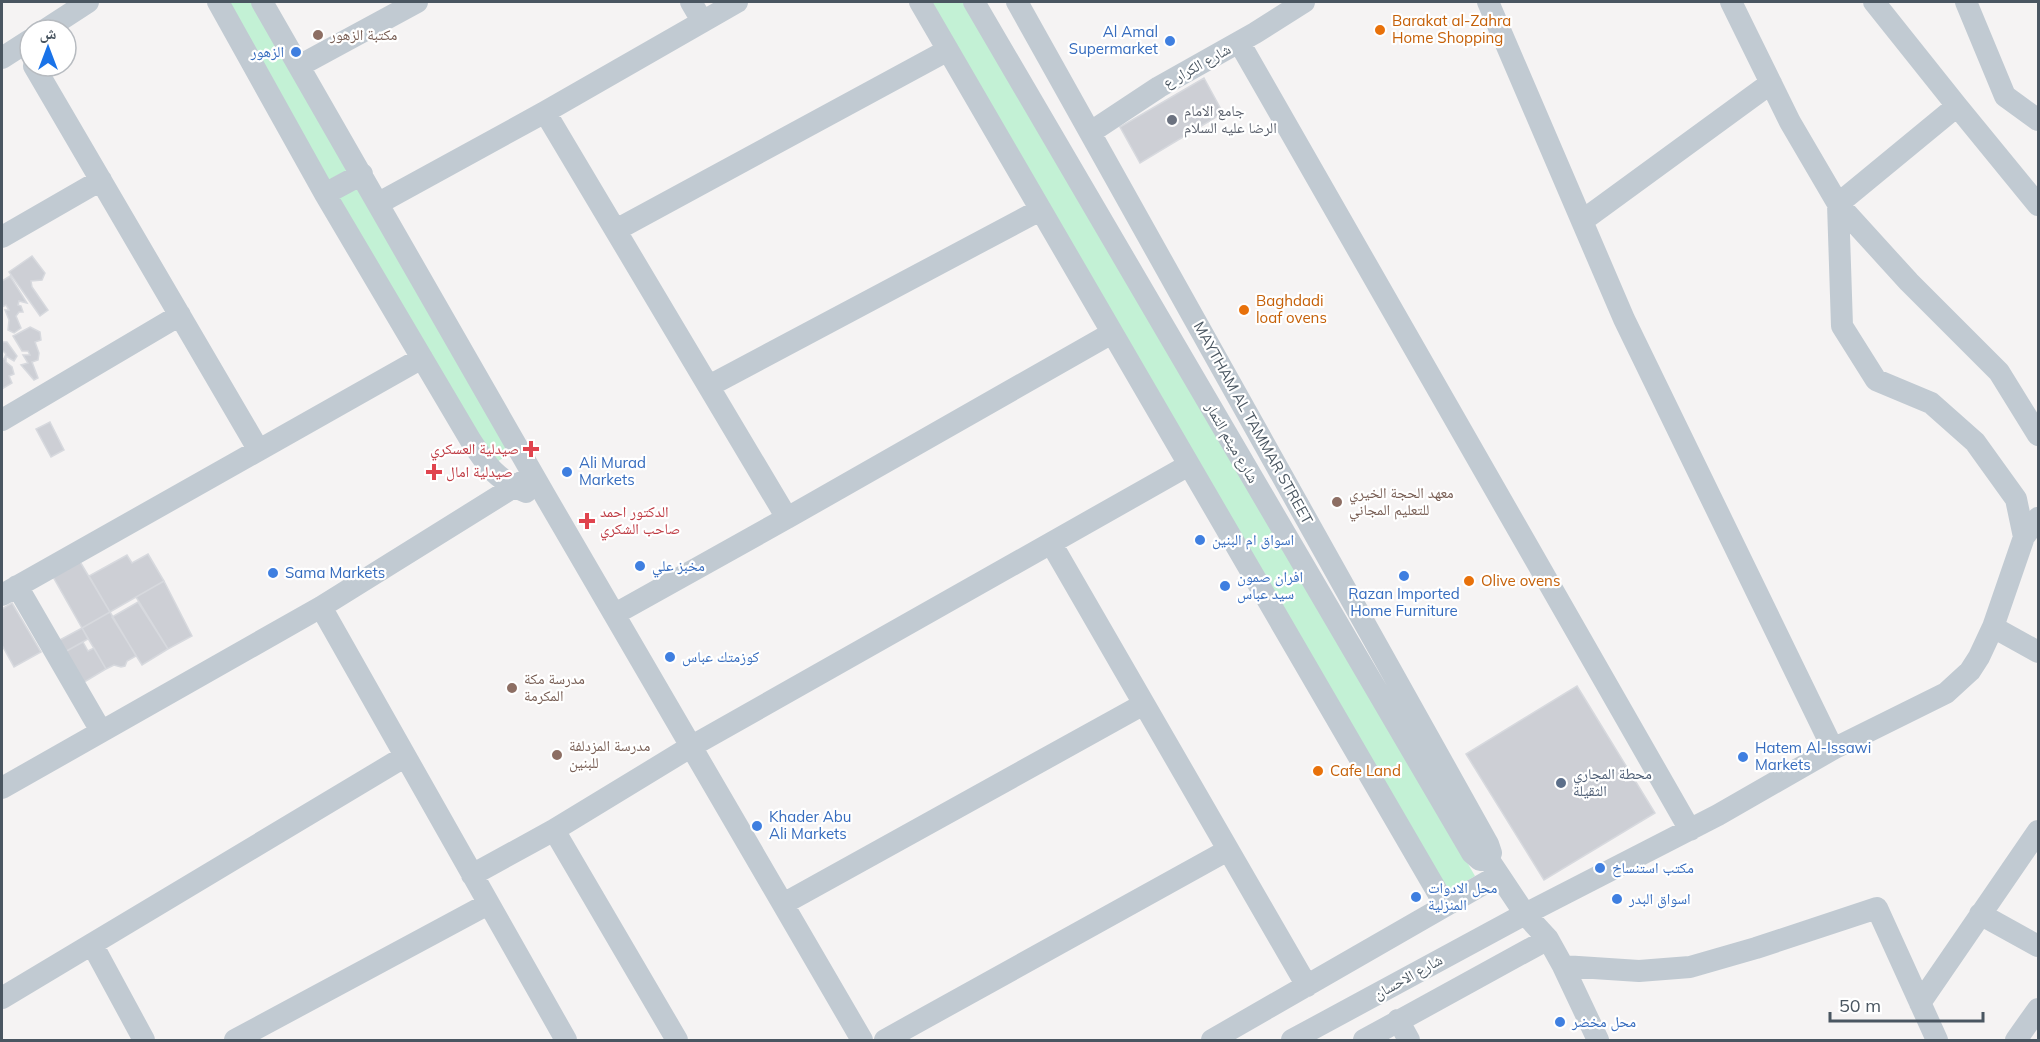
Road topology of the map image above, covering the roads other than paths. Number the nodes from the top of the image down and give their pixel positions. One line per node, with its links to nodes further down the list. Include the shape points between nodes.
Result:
1 (88, 2): 15 (street)
2 (218, 2): 30 (street)
3 (262, 2): 21 (street)
4 (417, 2): 21 (street)
5 (691, 2): 16 (street)
6 (737, 2): 16 (street)
7 (920, 2): 18 (street)
8 (974, 2): 68 (street, شارع ميثم التمار, via 1472,853)
9 (1017, 2): 27 (street)
10 (1304, 2): 17 (street, شارع الكرار ع)
11 (1488, 2): 35 (street)
12 (1731, 2): 23 (street)
13 (1874, 2): 24 (street)
14 (1966, 2): 26 (street, via 2005,96)
15 (63, 18)
16 (702, 21): 25 (street)
17 (1239, 42): 27 (street, شارع الكرار ع, via 1159,87); 65 (street)
18 (948, 50): 34 (street); 36 (street)
19 (18, 52): 20 (street)
20 (2, 58)
21 (299, 66): 28 (street)
22 (41, 78): 29 (street)
23 (1771, 83): 32 (street); 35 (street)
24 (1957, 106): 32 (street); 33 (street)
25 (545, 112): 31 (street); 36 (street)
26 (2038, 120)
27 (1092, 132): 68 (street, شارع ميثم التمار, via 1488,844)
28 (362, 174): 30 (street); 31 (street)
29 (100, 180): 37 (street); 38 (street)
30 (325, 194): 40 (street)
31 (379, 203): 46 (street)
32 (1838, 204): 43 (street, via 1999,372); 51 (street, via 1842,326 1876,380 1931,403 1975,442 2016,499)
33 (2038, 205)
34 (1041, 210): 39 (street); 41 (street)
35 (1582, 221): 61 (street, via 1624,319)
36 (616, 230): 41 (street)
37 (2, 237)
38 (180, 315): 42 (street); 44 (street)
39 (1112, 333): 45 (street); 49 (street)
40 (422, 358): 44 (street); 47 (street, via 485,462)
41 (709, 386): 49 (street)
42 (2, 420)
43 (2038, 435)
44 (258, 448): 53 (street)
45 (1189, 465): 52 (street); 72 (street)
46 (533, 475): 47 (street); 48 (street)
47 (513, 487): 48 (street); 54 (street)
48 (547, 499): 55 (street)
49 (787, 518): 55 (street)
50 (2038, 518): 51 (street)
51 (2024, 537): 56 (street, شارع الاحسان)
52 (1051, 543): 58 (street); 60 (street)
53 (9, 591): 59 (street)
54 (321, 607): 59 (street); 62 (street)
55 (615, 614): 60 (street)
56 (1993, 627): 57 (street); 61 (street, شارع الاحسان, via 1970,671 1946,693)
57 (2038, 652)
58 (1144, 704): 67 (street); 71 (street)
59 (101, 731): 63 (street)
60 (692, 747): 64 (street); 71 (street)
61 (1833, 749): 65 (street, شارع الاحسان)
62 (405, 757): 69 (street); 76 (street)
63 (2, 788)
64 (554, 830): 69 (street); 87 (street)
65 (1690, 830): 73 (street, شارع الاحسان)
66 (2038, 831): 74 (street)
67 (1228, 850): 79 (street); 89 (street)
68 (1494, 867): 72 (street); 73 (street)
69 (472, 875): 70 (street)
70 (488, 904): 85 (street); 86 (street)
71 (783, 904): 88 (street)
72 (1445, 905): 79 (street)
73 (1525, 914): 75 (street); 91 (street, شارع الاحسان)
74 (1980, 914): 77 (street); 81 (street)
75 (1548, 939): 78 (street); 83 (street)
76 (92, 944): 80 (street); 84 (street)
77 (2038, 946)
78 (1563, 966): 81 (street, via 1639,971 1690,967 1877,908); 94 (street)
79 (1307, 986): 90 (street)
80 (2, 998)
81 (1920, 1003): 95 (street)
82 (2038, 1009): 96 (street)
83 (1398, 1020): 92 (street); 93 (street)
84 (144, 1041)
85 (235, 1041)
86 (566, 1041)
87 (677, 1041)
88 (862, 1041)
89 (885, 1041)
90 (1212, 1041)
91 (1292, 1041)
92 (1364, 1041)
93 (1409, 1041)
94 (1598, 1041)
95 (1937, 1041)
96 (2016, 1041)

